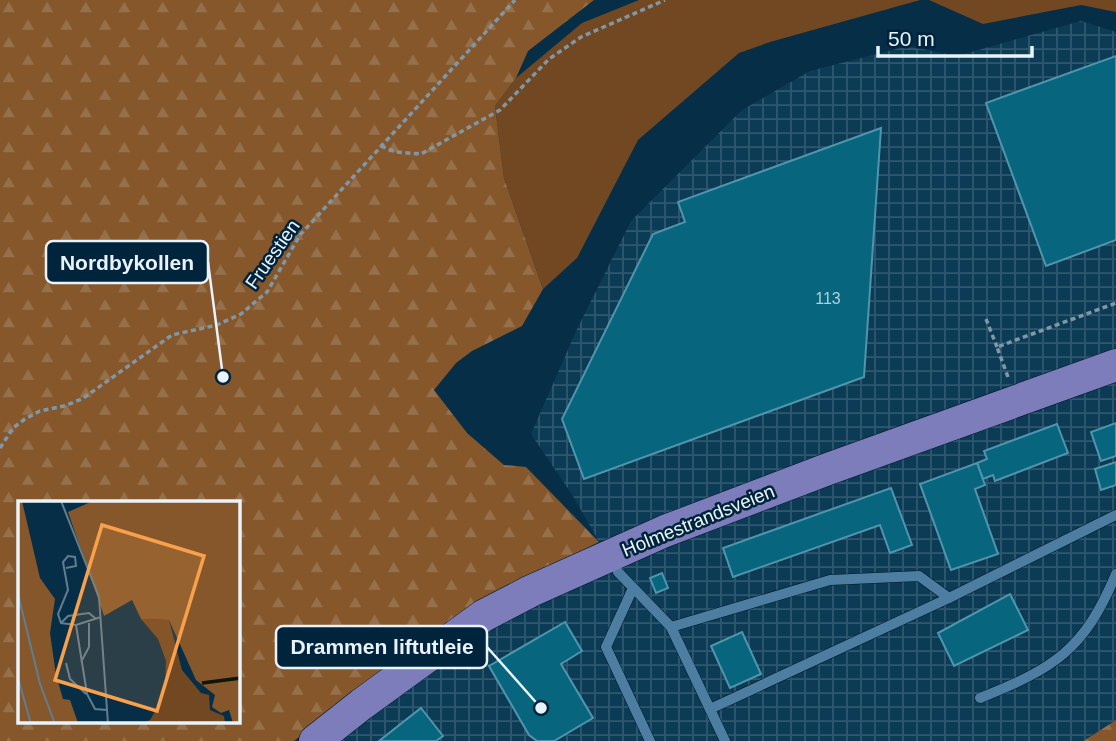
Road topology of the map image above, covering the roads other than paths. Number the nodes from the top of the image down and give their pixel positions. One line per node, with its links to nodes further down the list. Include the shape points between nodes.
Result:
1 (1116, 365): 3 (main road, Holmestrandsveien, via 815,474)
2 (1116, 515): 6 (lane)
3 (610, 555): 5 (lane); 10 (main road, Holmestrandsveien, via 483,616)
4 (1116, 574): 8 (lane, via 1083,636 1053,664)
5 (633, 588): 7 (lane); 11 (lane, via 606,647)
6 (948, 598): 7 (lane, via 919,576 830,580); 9 (lane)
7 (671, 627): 9 (lane)
8 (981, 698)
9 (710, 709): 12 (lane)
10 (315, 741)
11 (650, 741)
12 (725, 741)

